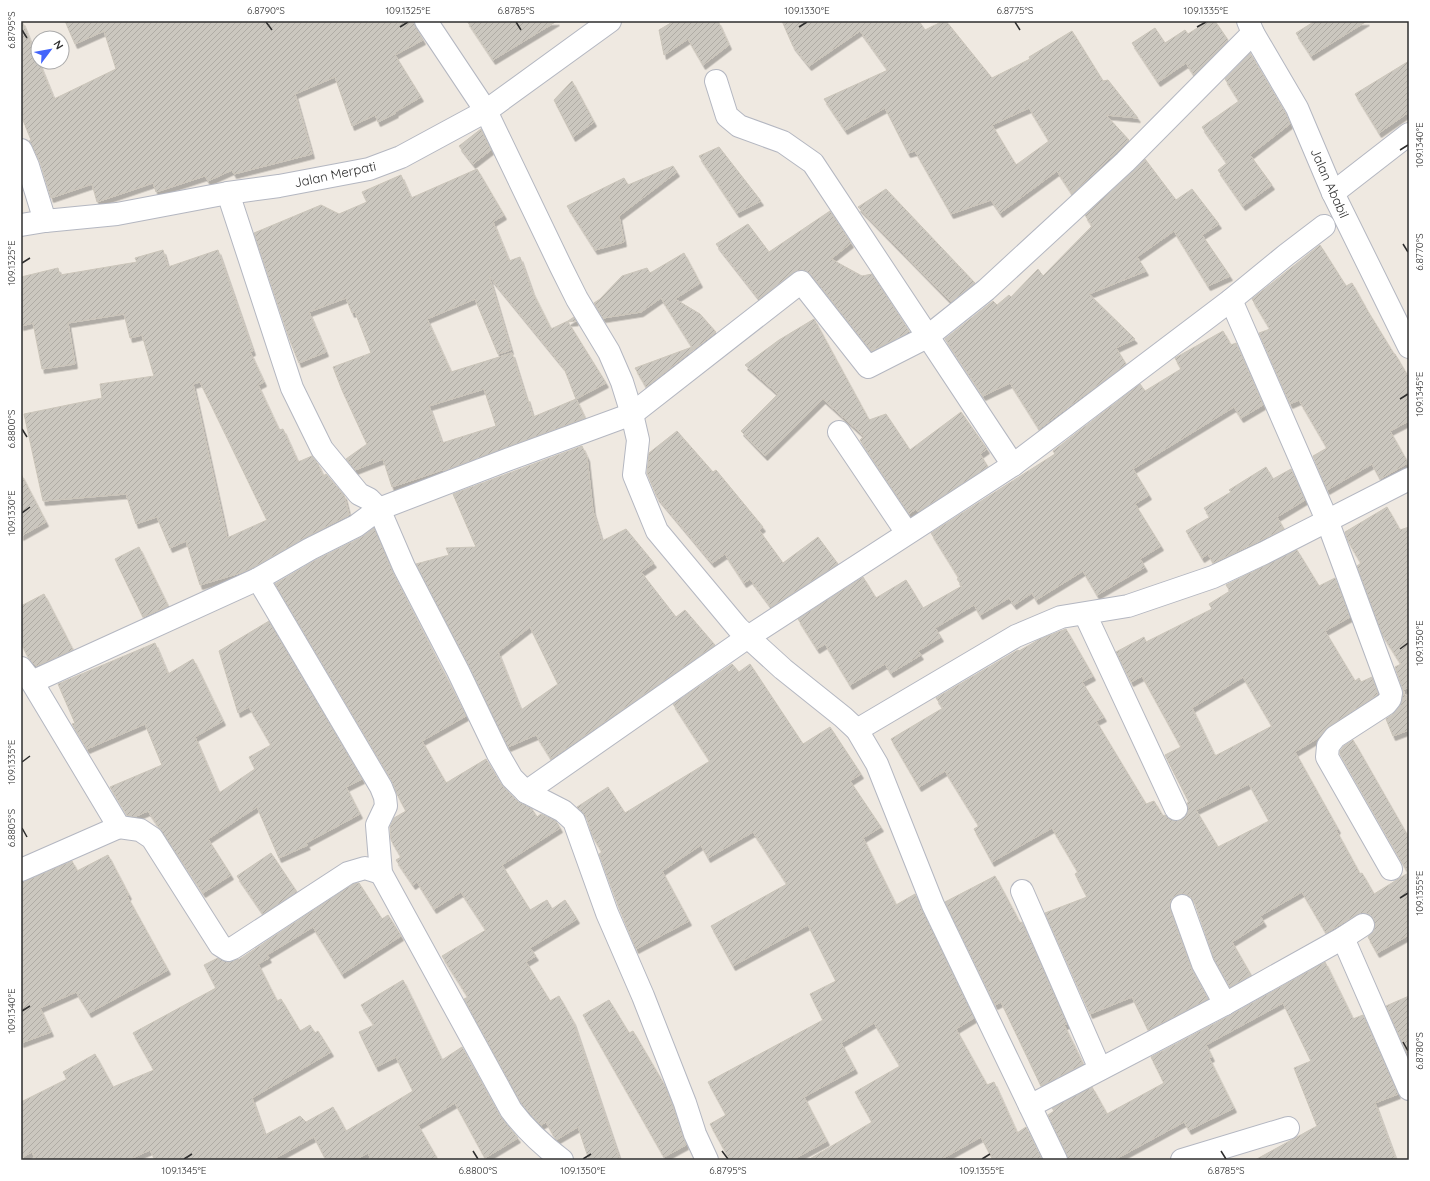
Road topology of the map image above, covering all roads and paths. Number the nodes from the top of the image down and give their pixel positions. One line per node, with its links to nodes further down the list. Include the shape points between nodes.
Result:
1 (426, 21): 5 (street)
2 (610, 21): 5 (street, Jalan Merpati)
3 (1250, 27): 9 (street, Jalan Ababil, via 1297,108); 14 (street, via 1125,162 986,290)
4 (716, 81): 14 (street, via 726,116 739,126 783,142 813,164)
5 (486, 112): 8 (street, Jalan Merpati, via 401,157 369,169); 16 (street, via 577,299 609,352)
6 (1409, 134): 9 (street)
7 (21, 150): 10 (street)
8 (228, 193): 10 (street, Jalan Merpati, via 117,214); 20 (street, via 292,388 322,449 359,494)
9 (1333, 193): 15 (street, Jalan Ababil)
10 (45, 221): 11 (street, Jalan Merpati)
11 (21, 225)
12 (1324, 226): 13 (street)
13 (1231, 300): 18 (street); 21 (street)
14 (927, 337): 16 (street, via 868,366 801,282); 18 (street)
15 (1409, 347)
16 (632, 414): 20 (street); 25 (street, via 638,440 634,475 657,531)
17 (839, 432): 22 (street)
18 (1012, 465): 22 (street)
19 (1409, 479): 21 (street)
20 (379, 509): 23 (street, via 356,526); 28 (street, via 404,567 498,754 512,778)
21 (1327, 520): 24 (street, via 1213,577 1128,606); 31 (street, via 1391,693 1386,704 1335,737 1328,746 1327,757)
22 (907, 533): 25 (street)
23 (258, 579): 26 (street); 33 (street, via 381,787 386,806 377,825)
24 (1085, 614): 27 (street, via 1061,617 1016,636); 29 (street)
25 (748, 637): 27 (street); 28 (street)
26 (26, 675): 30 (street)
27 (857, 730): 41 (street, via 877,764 932,905)
28 (526, 792): 44 (street, via 563,811 574,821 607,913 643,996)
29 (1176, 809)
30 (119, 827): 32 (street); 33 (street, via 140,830 152,838 220,945 228,950 348,872 366,868)
31 (1391, 869)
32 (21, 870)
33 (382, 873): 43 (street, via 511,1110 530,1133)
34 (1022, 891): 39 (street)
35 (1182, 906): 38 (street, via 1203,964)
36 (1363, 925): 37 (street)
37 (1343, 938): 38 (street); 40 (street)
38 (1225, 1004): 39 (street)
39 (1100, 1069): 41 (street)
40 (1409, 1089)
41 (1030, 1106): 45 (street)
42 (1288, 1128): 46 (street)
43 (562, 1160)
44 (707, 1160)
45 (1056, 1160)
46 (1182, 1160)

